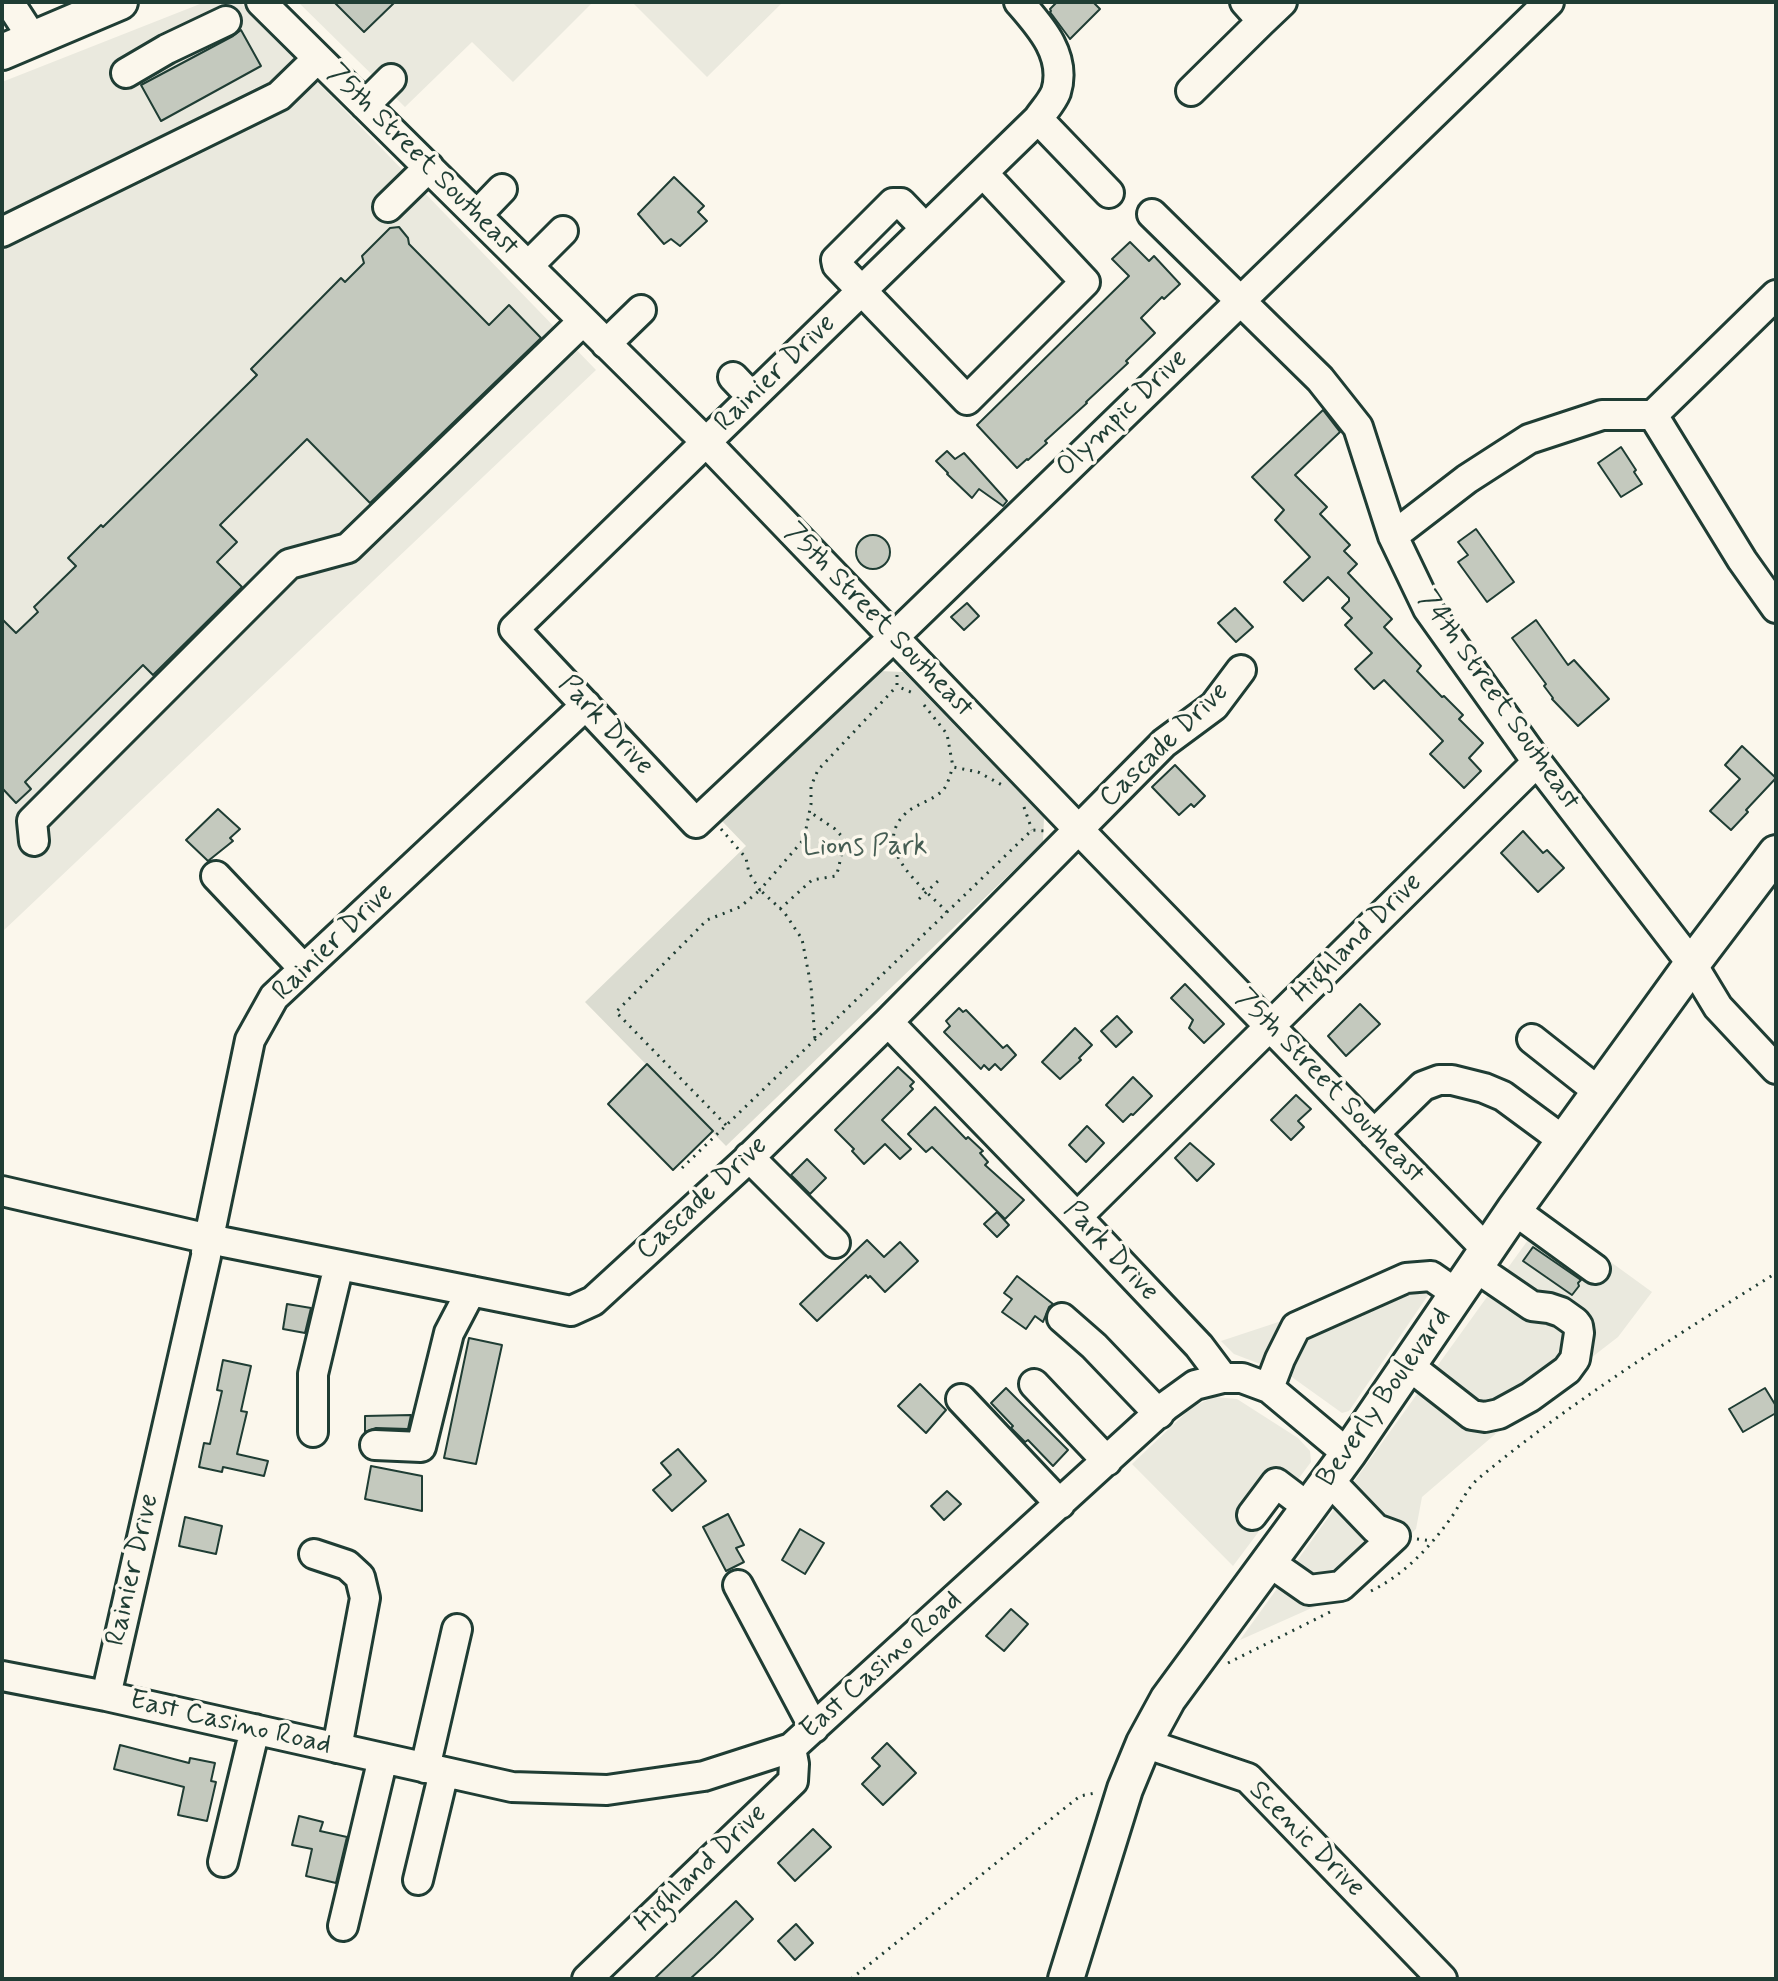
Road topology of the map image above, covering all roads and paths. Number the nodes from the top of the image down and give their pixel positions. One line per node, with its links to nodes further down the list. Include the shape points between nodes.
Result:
1 (9, 2): 9 (street)
2 (120, 2): 7 (main road)
3 (261, 2): 11 (street, 75th Street Southeast)
4 (1019, 2): 16 (street, Rainier Drive, via 1044,29 1059,73 1051,102)
5 (1549, 2): 30 (street, Olympic Drive)
6 (1263, 8): 14 (street)
7 (81, 9): 9 (main road)
8 (226, 21): 12 (street)
9 (33, 39): 10 (main road)
10 (2, 52)
11 (317, 59): 15 (street, 75th Street Southeast); 26 (street, via 279,96)
12 (126, 73)
13 (391, 79): 15 (street)
14 (1191, 91)
15 (365, 105): 18 (street, 75th Street Southeast)
16 (1038, 119): 17 (street, Rainier Drive); 20 (street)
17 (987, 158): 24 (street, Rainier Drive); 28 (street, via 1085,282 967,400)
18 (429, 167): 21 (street); 23 (street, 75th Street Southeast)
19 (502, 189): 23 (street)
20 (1109, 193)
21 (388, 207)
22 (1152, 214): 30 (street, 74th Street Southeast)
23 (477, 215): 27 (street, 75th Street Southeast)
24 (925, 228): 28 (street, Rainier Drive); 28 (street, via 901,203 893,203 836,260)
25 (563, 231): 27 (street)
26 (2, 232)
27 (528, 266): 32 (street, 75th Street Southeast)
28 (861, 291): 35 (street, Rainier Drive, via 743,387)
29 (1776, 295): 34 (street)
30 (1240, 301): 36 (street, 74th Street Southeast, via 1320,379 1358,427); 39 (street, Olympic Drive)
31 (641, 310): 33 (street)
32 (583, 321): 33 (street, 75th Street Southeast); 55 (street, via 348,548 289,564 32,821)
33 (606, 344): 35 (street, 75th Street Southeast)
34 (1653, 415): 36 (street, via 1602,415 1529,439); 37 (street)
35 (706, 442): 38 (street, Rainier Drive); 39 (street, 75th Street Southeast)
36 (1393, 536): 46 (street, 74th Street Southeast, via 1428,609)
37 (1776, 608)
38 (514, 629): 45 (street, Park Drive)
39 (894, 637): 51 (street, Olympic Drive); 53 (street, 75th Street Southeast)
40 (897, 666): 42 (path)
41 (1241, 670): 53 (street, Cascade Drive, via 1214,706 1164,743)
42 (897, 686): 43 (path); 50 (path, via 818,770)
43 (915, 694)
44 (922, 703): 47 (path, via 947,734)
45 (586, 705): 51 (street, Park Drive); 65 (street, Rainier Drive)
46 (1537, 762): 64 (street, 74th Street Southeast); 67 (street, Highland Drive)
47 (953, 767): 48 (path, via 978,772); 60 (path, via 943,790 907,812 894,828 893,848)
48 (1006, 787)
49 (1024, 807): 52 (path)
50 (810, 812): 59 (path, via 804,839); 62 (path, via 846,841 840,866 836,876 812,880)
51 (701, 818): 59 (path, via 746,858)
52 (1032, 830): 54 (path); 63 (path)
53 (1079, 830): 66 (street, Cascade Drive); 67 (street, 75th Street Southeast)
54 (1051, 831)
55 (34, 841)
56 (1776, 853): 64 (main road, Beverly Boulevard)
57 (216, 876): 65 (street)
58 (938, 881): 60 (path)
59 (760, 890): 62 (path); 72 (path, via 740,907 707,920 616,1012)
60 (927, 891): 61 (path); 63 (path)
61 (919, 899)
62 (780, 909): 69 (path, via 802,939)
63 (947, 912): 69 (path)
64 (1692, 964): 70 (street, 74th Street Southeast, via 1718,1007); 71 (main road, Beverly Boulevard)
65 (304, 969): 81 (street, Rainier Drive, via 274,997 250,1040)
66 (888, 1022): 75 (street, Cascade Drive); 79 (street, Park Drive)
67 (1270, 1026): 73 (street, 75th Street Southeast); 79 (street, Highland Drive)
68 (1532, 1039): 71 (street)
69 (815, 1040): 72 (path)
70 (1776, 1069)
71 (1599, 1092): 74 (main road, Beverly Boulevard)
72 (726, 1125): 76 (path)
73 (1374, 1134): 74 (street, via 1419,1089 1452,1080 1503,1096); 84 (street, 75th Street Southeast)
74 (1564, 1141): 78 (main road, Beverly Boulevard)
75 (749, 1157): 80 (street); 86 (street, Cascade Drive, via 593,1301 571,1311)
76 (682, 1168)
77 (2, 1191): 81 (street, Cascade Drive)
78 (1514, 1210): 83 (street); 84 (main road, Beverly Boulevard)
79 (1077, 1217): 89 (street, Park Drive)
80 (835, 1243)
81 (207, 1249): 82 (street, Cascade Drive); 107 (street, Rainier Drive)
82 (339, 1265): 86 (street, Cascade Drive); 94 (street, via 313,1374)
83 (1595, 1269)
84 (1473, 1270): 88 (main road, Beverly Boulevard); 88 (street, via 1532,1306 1561,1312 1575,1322 1575,1359 1530,1397 1485,1417 1472,1415); 91 (street, via 1406,1278 1296,1327)
85 (1776, 1273): 102 (path, via 1659,1346 1475,1481 1420,1557)
86 (471, 1291): 95 (street, via 449,1333 421,1447)
87 (1062, 1318): 93 (street)
88 (1408, 1365): 97 (main road, Beverly Boulevard)
89 (1223, 1378): 91 (street, via 1242,1378); 93 (street, East Casino Road, via 1195,1385)
90 (1034, 1384): 96 (street)
91 (1269, 1388): 97 (street)
92 (961, 1399): 98 (street)
93 (1159, 1414): 96 (street, East Casino Road)
94 (313, 1432)
95 (375, 1445)
96 (1107, 1461): 98 (street, East Casino Road)
97 (1338, 1467): 99 (main road, Beverly Boulevard, via 1309,1508); 99 (street, via 1376,1529 1395,1536 1341,1586 1309,1590)
98 (1060, 1504): 108 (street, East Casino Road)
99 (1267, 1535): 110 (main road, Beverly Boulevard)
100 (314, 1554): 111 (street, via 347,1565 360,1577 365,1598)
101 (738, 1585): 108 (street)
102 (1361, 1596)
103 (1339, 1608): 105 (path)
104 (457, 1629): 114 (street)
105 (1221, 1667)
106 (2, 1676): 107 (street, East Casino Road)
107 (106, 1696): 109 (street, East Casino Road)
108 (814, 1728): 112 (street, East Casino Road)
109 (255, 1729): 111 (street, East Casino Road); 116 (street)
110 (1144, 1743): 115 (main road, Beverly Boulevard); 122 (street, Scenic Drive, via 1248,1778)
111 (337, 1748): 113 (street, East Casino Road)
112 (791, 1748): 114 (street, East Casino Road, via 704,1776 607,1790 512,1787); 119 (street, Highland Drive, via 793,1781)
113 (383, 1758): 114 (street, East Casino Road); 118 (street)
114 (435, 1770): 117 (street)
115 (1125, 1789): 120 (path, via 1080,1796); 121 (main road, Beverly Boulevard)
116 (223, 1862)
117 (418, 1880)
118 (343, 1926)
119 (587, 1979)
120 (851, 1979)
121 (1066, 1979)
122 (1442, 1979)

